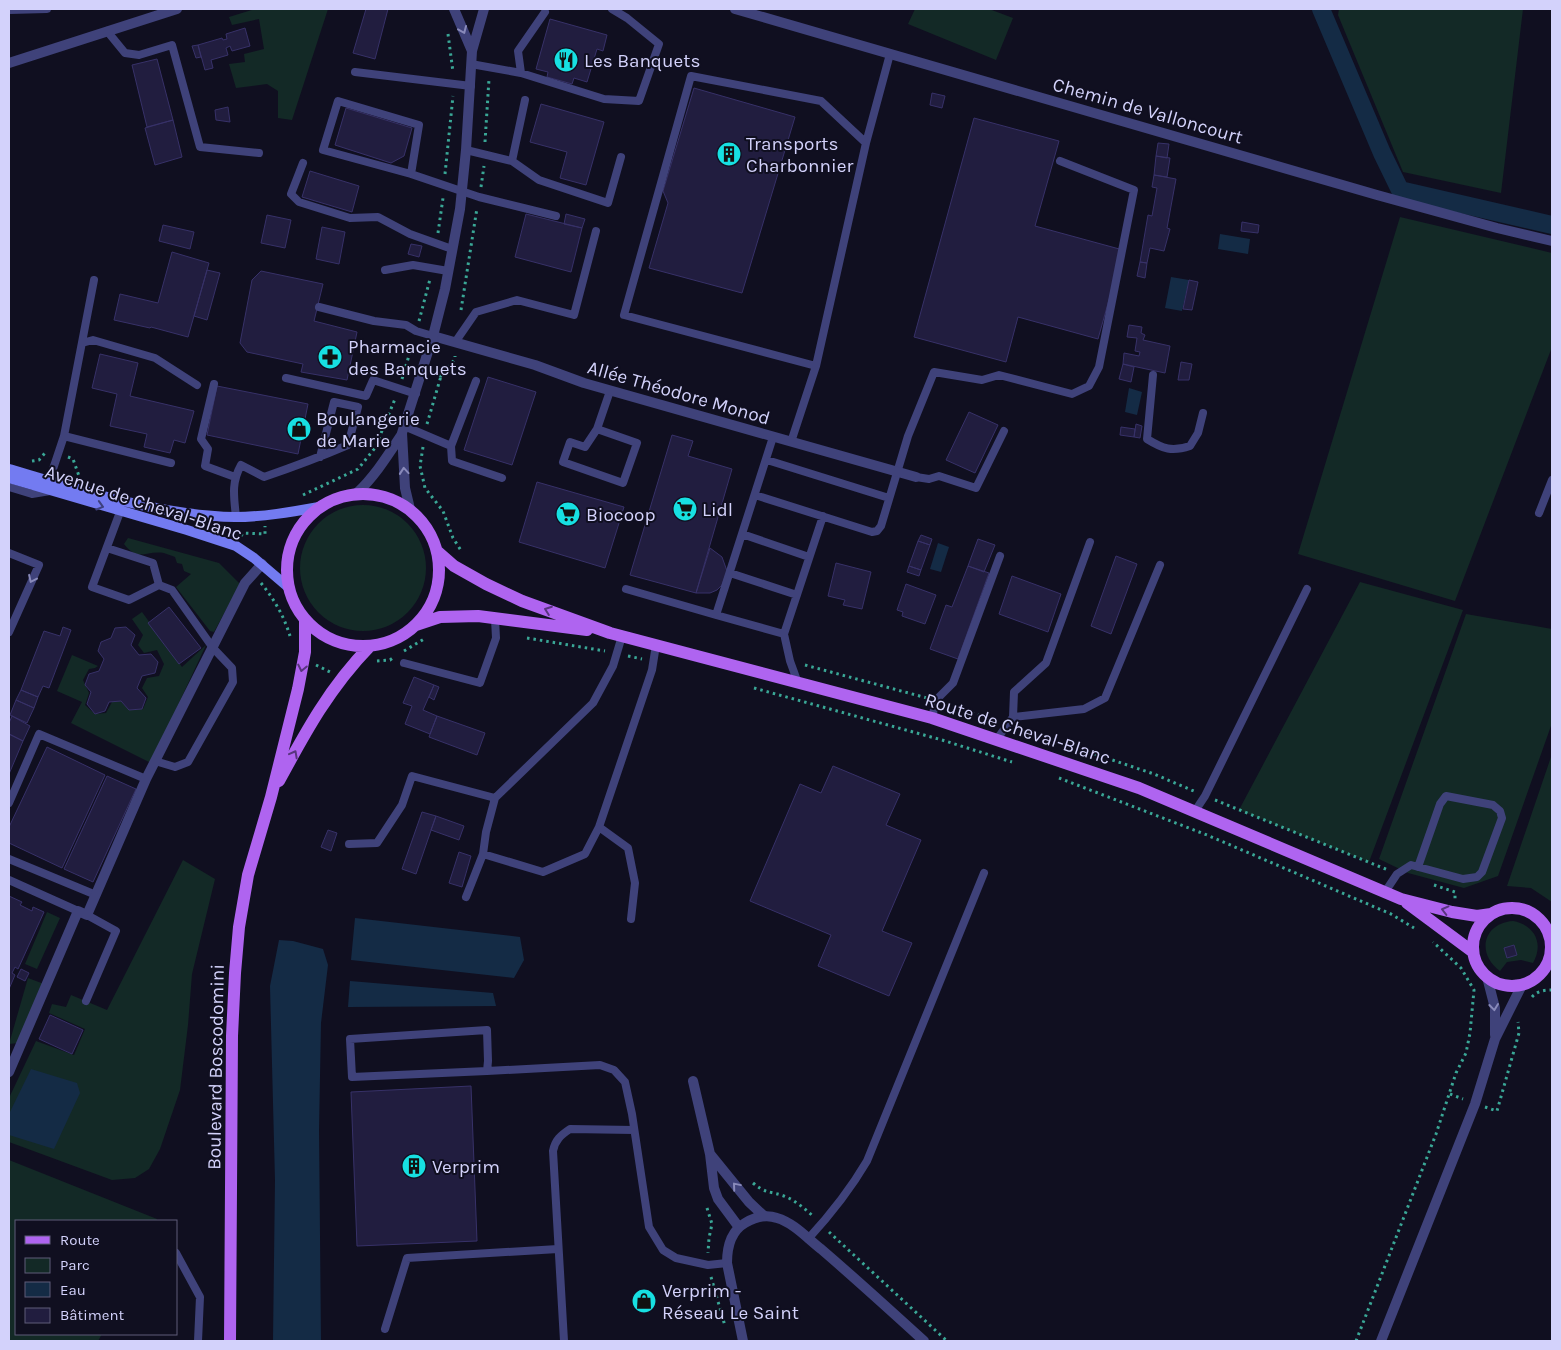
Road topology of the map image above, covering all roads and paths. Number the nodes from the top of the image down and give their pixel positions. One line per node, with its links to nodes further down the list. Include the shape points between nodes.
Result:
1 (47, 9): 7 (lane)
2 (177, 9): 10 (street)
3 (454, 9): 9 (street)
4 (484, 9): 11 (street)
5 (612, 9): 17 (lane, via 659,44 639,101 604,99)
6 (739, 9): 12 (street, Chemin de Valloncourt)
7 (9, 10)
8 (545, 12): 17 (lane, via 518,51)
9 (459, 21): 11 (street, one-way to 11); 18 (path, via 446,27 454,69)
10 (107, 31): 13 (street); 23 (lane, via 125,53 139,55 172,45 200,147)
11 (472, 51): 14 (street)
12 (890, 54): 21 (lane); 35 (street, Chemin de Valloncourt, via 1377,195)
13 (9, 63)
14 (471, 64): 15 (lane); 19 (street)
15 (489, 68): 17 (lane); 24 (path)
16 (355, 72): 18 (lane)
17 (521, 73)
18 (453, 84): 19 (lane); 30 (path)
19 (471, 86): 22 (street)
20 (525, 100): 27 (lane)
21 (866, 143): 48 (lane); 48 (lane, via 821,101 691,76 624,315)
22 (466, 150): 24 (lane); 31 (street)
23 (259, 153)
24 (484, 154): 27 (lane); 32 (path)
25 (622, 157): 27 (lane, via 608,203 538,180)
26 (1060, 161): 74 (lane, via 1134,190 1099,367 1089,386 1072,394 999,375 982,380 934,372)
27 (512, 162)
28 (303, 163): 36 (lane, via 291,194 299,202 350,218 378,217)
29 (411, 174): 29 (lane, via 419,125 338,101 323,150); 30 (lane)
30 (444, 185): 31 (lane); 36 (path)
31 (462, 191): 32 (lane); 37 (street)
32 (479, 197): 33 (lane); 45 (path)
33 (556, 216)
34 (596, 231): 45 (lane, via 574,315 518,300 476,312)
35 (1552, 241)
36 (436, 244): 37 (lane)
37 (452, 250): 40 (street)
38 (432, 267): 39 (lane, via 413,265); 40 (lane); 43 (path)
39 (385, 270)
40 (448, 270): 44 (street)
41 (94, 280): 46 (lane)
42 (319, 307): 43 (lane, via 374,321 406,324)
43 (416, 332): 44 (lane); 47 (path)
44 (433, 336): 45 (street, Allée Théodore Monod); 49 (street)
45 (456, 342): 51 (path, via 455,358); 57 (street, Allée Théodore Monod)
46 (82, 343): 55 (lane, via 93,340 155,358); 64 (lane)
47 (406, 365): 49 (path); 56 (path)
48 (816, 366): 66 (lane)
49 (423, 370): 51 (path); 58 (street)
50 (1153, 375): 59 (lane, via 1148,439 1161,448 1179,450 1190,446 1198,433)
51 (441, 376): 63 (path)
52 (286, 378): 56 (lane, via 366,396 373,380)
53 (476, 381): 67 (lane)
54 (214, 384): 75 (lane, via 201,439 208,449 205,466)
55 (197, 385)
56 (399, 388): 58 (lane); 85 (path, via 375,448 358,469)
57 (610, 391): 61 (lane); 65 (street, Allée Théodore Monod)
58 (416, 394): 60 (street)
59 (1203, 413)
60 (403, 429): 63 (lane); 83 (street, via 383,462); 88 (street, one-way to 60, via 404,473)
61 (597, 429): 61 (lane, via 585,448 570,442 563,462 623,482 637,443)
62 (1004, 431): 76 (lane, via 976,488 939,476 929,479)
63 (425, 435): 67 (lane); 98 (path, via 420,466 425,488 443,511 453,538)
64 (64, 436): 68 (lane); 72 (lane)
65 (773, 437): 66 (street, Allée Théodore Monod); 70 (lane)
66 (791, 442): 74 (street, Allée Théodore Monod)
67 (451, 446): 78 (lane, via 452,462)
68 (58, 455): 71 (path, via 45,453 39,460); 79 (path, via 73,459); 81 (lane)
69 (320, 457): 69 (lane, via 348,445 358,407 334,402); 75 (lane, via 264,478 241,465)
70 (767, 460): 84 (lane); 86 (lane)
71 (31, 462)
72 (171, 463)
73 (9, 469): 81 (main road, Avenue de Cheval-Blanc)
74 (896, 472): 76 (street, Allée Théodore Monod); 86 (lane)
75 (235, 477): 92 (lane)
76 (916, 477)
77 (9, 478): 81 (main road, Avenue de Cheval-Blanc)
78 (502, 478)
79 (83, 479)
80 (1552, 480): 90 (lane)
81 (52, 486): 82 (lane, via 32,494); 89 (main road, Avenue de Cheval-Blanc, one-way to 89); 92 (main road, Avenue de Cheval-Blanc, via 163,509)
82 (9, 487)
83 (357, 493): 87 (main road); 88 (main road, via 394,499)
84 (755, 495): 91 (lane); 93 (lane)
85 (294, 497)
86 (890, 498): 91 (lane, via 877,531)
87 (319, 507): 92 (main road, Avenue de Cheval-Blanc); 106 (main road, via 305,519 288,551)
88 (410, 509): 96 (main road, via 432,536)
89 (120, 512): 95 (lane); 101 (main road, Avenue de Cheval-Blanc, via 236,546)
90 (1539, 513)
91 (823, 516): 100 (lane)
92 (236, 517)
93 (742, 534): 100 (lane); 103 (lane)
94 (1090, 542): 131 (lane, via 1046,663 1014,692)
95 (107, 548): 105 (lane, via 153,563); 105 (lane, via 92,587 129,600)
96 (438, 552): 113 (main road, via 440,572 436,591); 115 (main road, one-way to 96, via 522,601 454,566)
97 (9, 553): 114 (lane, one-way to 114, via 39,565)
98 (467, 556)
99 (1000, 556): 132 (lane, via 953,682 936,700)
100 (809, 557): 109 (lane)
101 (262, 564): 104 (street); 106 (main road, Avenue de Cheval-Blanc)
102 (1160, 565): 131 (lane, via 1104,698 1084,710)
103 (730, 572): 109 (lane); 110 (lane)
104 (253, 574): 119 (path, via 273,598); 122 (street, via 245,583)
105 (159, 585): 122 (lane, via 172,590)
106 (288, 587): 112 (main road)
107 (626, 589): 110 (lane)
108 (1307, 589): 141 (lane)
109 (797, 595): 116 (lane)
110 (716, 615): 116 (lane)
111 (496, 619): 113 (main road, via 440,617); 115 (main road); 126 (lane, via 496,638 480,683)
112 (305, 620): 121 (main road, via 328,638 355,646); 124 (main road, Boulevard Boscodomini)
113 (416, 625): 121 (main road, via 387,642)
114 (9, 632)
115 (616, 634): 120 (main road, Route de Cheval-Blanc); 123 (lane)
116 (784, 634): 129 (lane)
117 (430, 635): 127 (path, via 390,660)
118 (524, 637): 123 (path)
119 (291, 641)
120 (656, 645): 125 (lane); 129 (main road, Route de Cheval-Blanc)
121 (370, 646): 128 (main road, Boulevard Boscodomini)
122 (213, 648): 134 (street); 134 (lane, via 232,668 233,682 188,762 175,767)
123 (617, 653): 125 (path); 139 (lane, via 593,702)
124 (304, 661): 128 (path); 138 (main road, Boulevard Boscodomini, one-way to 138)
125 (653, 661): 142 (lane)
126 (404, 662)
127 (372, 664)
128 (342, 678): 138 (main road, Boulevard Boscodomini, one-way to 128, via 304,736)
129 (798, 682): 132 (main road, Route de Cheval-Blanc)
130 (748, 686): 135 (path)
131 (1013, 716): 133 (lane)
132 (932, 718): 133 (main road, Route de Cheval-Blanc)
133 (997, 739): 141 (main road, Route de Cheval-Blanc, via 1139,788)
134 (155, 761): 137 (street)
135 (1014, 763)
136 (1050, 775): 157 (path, via 1216,839 1391,914)
137 (146, 778): 140 (lane, via 40,734); 150 (street)
138 (271, 797): 186 (main road, Boulevard Boscodomini, via 248,875 234,973)
139 (496, 798): 143 (lane, via 412,776 402,805 377,842); 144 (lane)
140 (9, 803)
141 (1195, 812): 149 (main road, Route de Cheval-Blanc)
142 (599, 827): 144 (lane, via 585,854 543,872); 155 (lane, via 628,848 635,883)
143 (349, 844)
144 (483, 854): 151 (lane)
145 (9, 859): 150 (lane)
146 (1418, 867): 146 (lane, via 1463,879 1477,878 1502,818 1500,811 1493,805 1446,796 1440,804); 149 (lane, via 1411,865 1397,874)
147 (984, 873): 180 (lane, via 868,1160 851,1188)
148 (9, 880): 153 (lane)
149 (1385, 892): 152 (main road, Route de Cheval-Blanc)
150 (96, 896): 153 (street)
151 (466, 897)
152 (1401, 899): 154 (main road, Route de Cheval-Blanc, one-way to 152, via 1477,916 1452,912); 156 (main road, Route de Cheval-Blanc)
153 (83, 913): 166 (lane, via 116,931); 169 (street)
154 (1491, 914): 158 (main road, via 1510,908 1529,912 1544,924); 159 (main road, via 1476,931)
155 (631, 919)
156 (1443, 930): 159 (main road, Route de Cheval-Blanc); 173 (path, via 1432,942 1461,968 1474,990 1466,1053)
157 (1418, 931)
158 (1551, 943): 161 (main road, via 1548,961)
159 (1473, 952): 160 (main road, via 1480,970)
160 (1487, 977): 163 (main road, via 1503,985); 168 (street, one-way to 168, via 1495,1008)
161 (1537, 977): 162 (main road); 163 (main road)
162 (1552, 977)
163 (1522, 985): 168 (street)
164 (1552, 990): 165 (path, via 1535,993)
165 (1530, 999)
166 (86, 1001)
167 (1520, 1015): 175 (path, via 1519,1032 1497,1111)
168 (1495, 1038): 191 (street, via 1475,1104)
169 (11, 1060): 171 (street)
170 (486, 1071): 170 (lane, via 488,1030 350,1039 352,1077); 176 (lane, via 600,1065 614,1070 625,1082)
171 (9, 1072)
172 (693, 1081): 177 (street)
173 (1450, 1094): 174 (path); 190 (path)
174 (1463, 1098)
175 (1486, 1108)
176 (634, 1130): 181 (lane, via 570,1129 554,1143); 183 (lane, via 648,1227 662,1250 676,1258 708,1265)
177 (710, 1154): 178 (street, one-way to 177); 179 (street, via 718,1199)
178 (764, 1216): 179 (street); 180 (street, via 787,1222)
179 (738, 1226): 183 (street, via 727,1251)
180 (808, 1239): 189 (street)
181 (558, 1249): 184 (lane, via 406,1258); 187 (lane)
182 (178, 1257): 185 (lane, via 200,1297)
183 (727, 1263): 188 (street)
184 (385, 1329)
185 (198, 1341)
186 (230, 1341)
187 (564, 1341)
188 (743, 1341)
189 (924, 1341)
190 (1356, 1341)
191 (1381, 1341)

